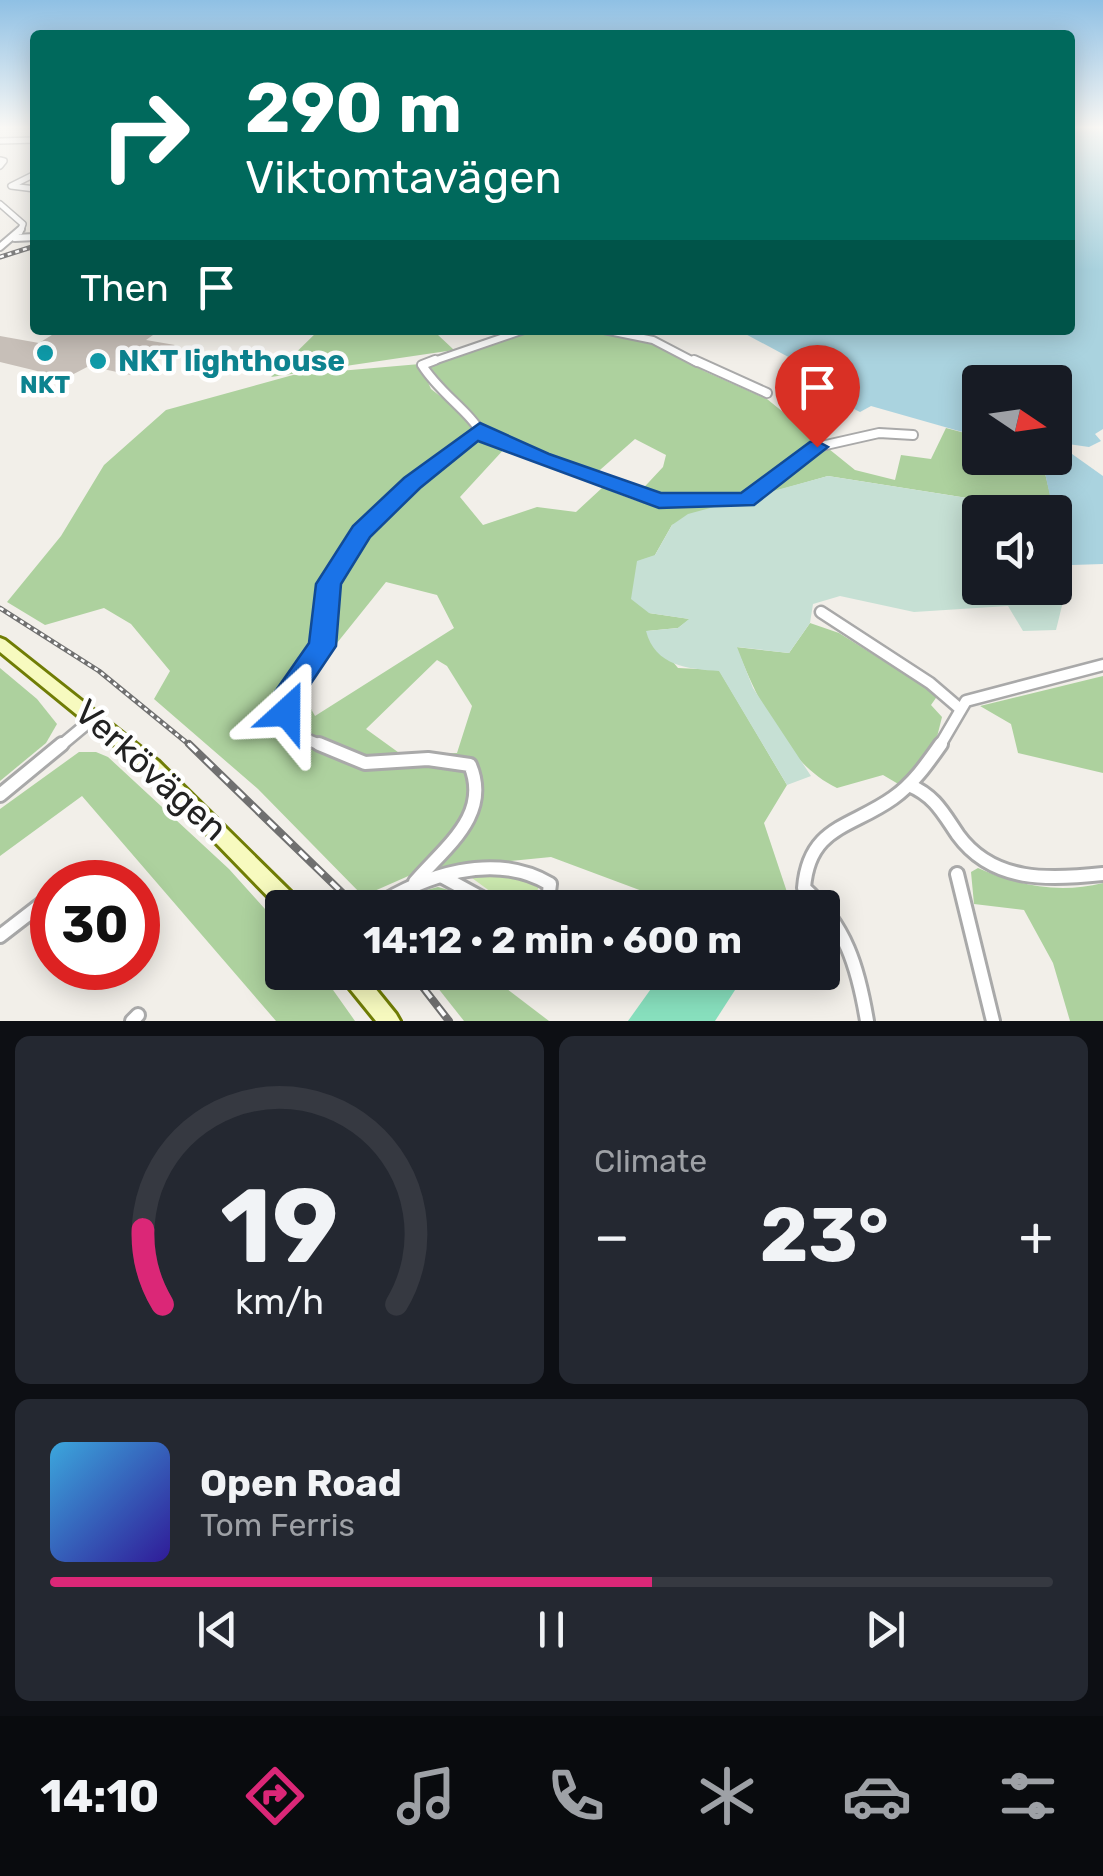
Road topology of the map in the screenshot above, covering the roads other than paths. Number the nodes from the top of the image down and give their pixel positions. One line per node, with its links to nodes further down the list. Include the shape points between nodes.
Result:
1 (30, 176): 2 (street, via 11,186)
2 (30, 188)
3 (0, 204): 5 (street, via 23,224)
4 (30, 237): 5 (street)
5 (15, 238): 6 (street)
6 (0, 248)
7 (509, 335): 10 (street, via 422,365 439,392)
8 (628, 335): 9 (street)
9 (767, 393)
10 (480, 430): 11 (street, via 639,496 698,502 755,497 817,447 879,433); 22 (street, via 362,532 328,584 322,646 286,696 294,734 365,763 428,759 470,766 480,786 475,810)
11 (914, 434)
12 (820, 612): 15 (street)
13 (0, 644): 16 (main road, Verkövägen)
14 (1103, 665): 15 (street, via 984,695)
15 (958, 708): 17 (street)
16 (95, 717): 18 (street); 23 (main road, Verkövägen)
17 (910, 785): 20 (street, via 942,804 966,848 983,862 1049,880); 31 (street, via 831,830 803,870 804,888 829,910 855,952)
18 (0, 796)
19 (957, 874): 32 (street)
20 (1103, 874)
21 (440, 876): 22 (street); 25 (street); 26 (street, via 490,868 537,873)
22 (415, 882): 24 (street)
23 (276, 890)
24 (402, 890)
25 (466, 890)
26 (549, 890)
27 (30, 913): 28 (street)
28 (0, 936)
29 (364, 990): 30 (main road)
30 (389, 1021)
31 (866, 1021)
32 (993, 1021)

